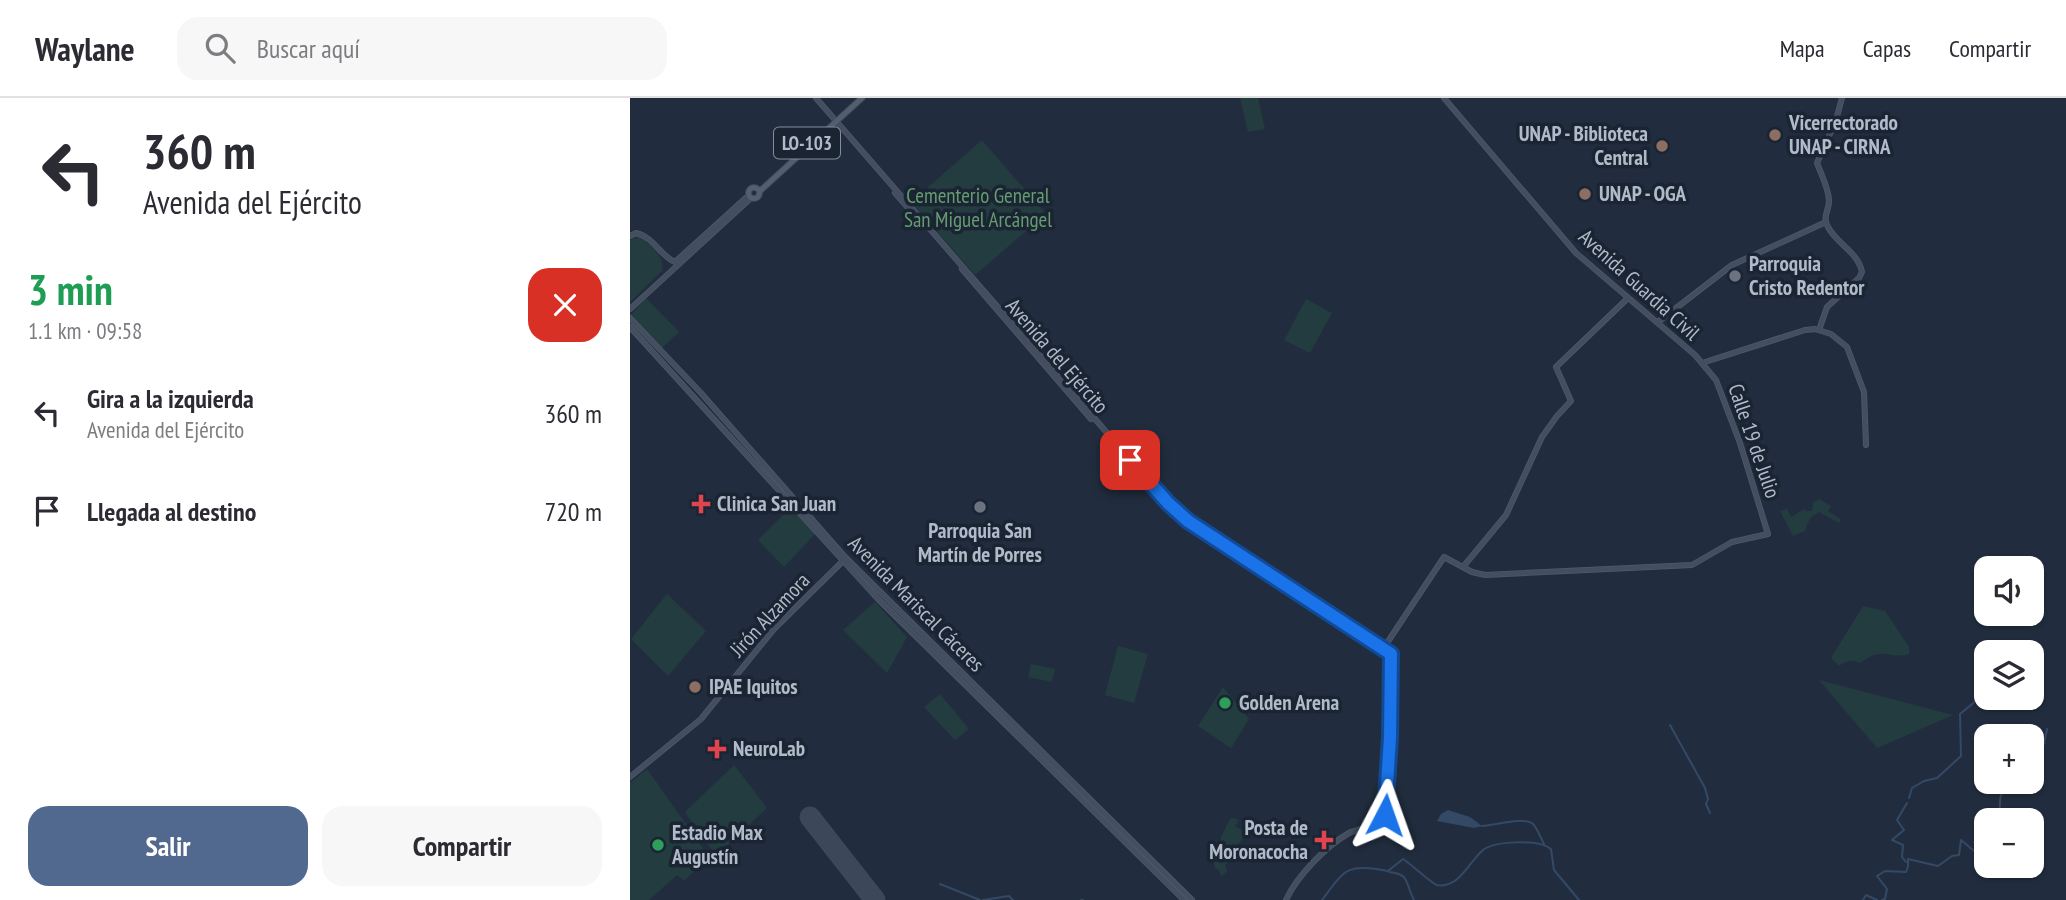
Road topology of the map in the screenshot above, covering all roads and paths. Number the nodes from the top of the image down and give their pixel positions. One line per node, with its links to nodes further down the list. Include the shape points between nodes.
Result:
1 (816, 98): 6 (main road, Avenida del Ejército)
2 (856, 98): 6 (main road, LO-103)
3 (862, 98): 6 (main road, LO-103)
4 (1444, 98): 12 (main road, Avenida Guardia Civil, via 1576,253)
5 (1842, 98): 8 (main road, via 1817,163 1829,199)
6 (835, 120): 7 (main road, LO-103, via 758,189 751,189); 22 (main road, Avenida del Ejército, via 1171,510)
7 (750, 196): 10 (main road, LO-103, via 677,261); 11 (main road, LO-103)
8 (1826, 222): 15 (main road, via 1732,265); 17 (main road, via 1862,272 1827,307)
9 (630, 236): 10 (main road, via 639,233)
10 (664, 254): 11 (main road, via 669,266)
11 (661, 279): 13 (main road)
12 (1628, 298): 15 (main road, Avenida Guardia Civil); 21 (main road, via 1556,367 1571,401 1542,437 1506,515)
13 (632, 306)
14 (630, 318): 20 (main road, Avenida Mariscal Cáceres)
15 (1658, 322): 18 (main road, Avenida Guardia Civil)
16 (630, 327): 20 (main road, Avenida Mariscal Cáceres)
17 (1819, 330): 18 (main road, Avenida Guardia Civil, via 1799,331); 19 (main road, via 1841,340 1855,366 1864,392)
18 (1702, 363): 21 (main road, Calle 19 de Julio, via 1719,386 1768,534 1731,542 1692,565 1485,575)
19 (1866, 445)
20 (844, 559): 23 (main road, Jirón Alzamora, via 774,629 701,719); 24 (main road, Avenida Mariscal Cáceres, via 878,599); 25 (main road, Avenida Mariscal Cáceres)
21 (1463, 568): 22 (main road, via 1444,557)
22 (1383, 649): 26 (main road, via 1391,654 1384,818 1341,839 1301,873)
23 (630, 777)
24 (1184, 900)
25 (1192, 900)
26 (1286, 900)

